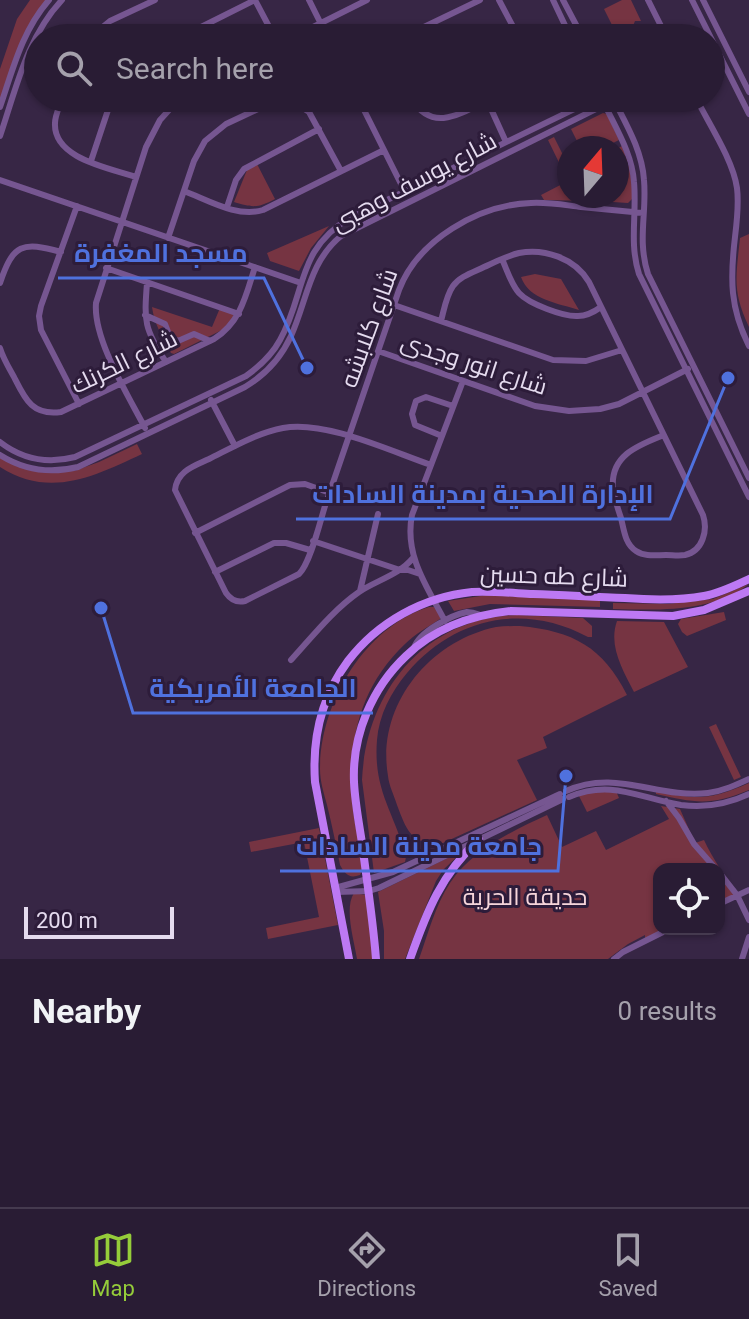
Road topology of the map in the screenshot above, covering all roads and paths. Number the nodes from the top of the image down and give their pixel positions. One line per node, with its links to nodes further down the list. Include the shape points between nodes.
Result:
1 (49, 0): 14 (street)
2 (62, 0): 15 (street)
3 (155, 0): 19 (street)
4 (255, 0): 20 (street); 21 (street)
5 (309, 0): 16 (street)
6 (480, 0): 22 (street)
7 (499, 0): 23 (street)
8 (553, 0): 24 (street)
9 (563, 0): 25 (street)
10 (648, 0): 26 (street)
11 (692, 0): 27 (street)
12 (703, 0): 28 (street)
13 (365, 1): 16 (street)
14 (43, 7): 15 (street); 17 (street)
15 (50, 13): 18 (street)
16 (321, 23)
17 (32, 24)
18 (44, 24)
19 (105, 24)
20 (207, 24)
21 (268, 24)
22 (430, 24)
23 (512, 24)
24 (564, 24)
25 (576, 24)
26 (660, 24)
27 (704, 24)
28 (715, 24)
29 (24, 39): 37 (street)
30 (725, 45): 34 (street)
31 (24, 66): 54 (street)
32 (725, 66): 35 (street)
33 (749, 70): 34 (street)
34 (740, 75): 35 (street); 36 (street)
35 (731, 78): 52 (street)
36 (749, 92)
37 (0, 107)
38 (58, 112): 57 (street, via 54,127 59,140 72,154)
39 (107, 112): 57 (street)
40 (166, 112): 59 (street)
41 (252, 112): 61 (street, via 210,136 196,156)
42 (309, 112): 53 (street)
43 (365, 112): 56 (street)
44 (423, 112): 45 (street, via 444,119)
45 (465, 112)
46 (494, 112): 55 (street)
47 (574, 112): 55 (street, شارع يوسف وهبى)
48 (578, 112): 63 (street, شارع يوسف وهبى)
49 (607, 112): 66 (street, via 630,160)
50 (620, 112): 67 (street, شارع يوسف وهبى, via 641,162)
51 (703, 112): 85 (street, via 737,189 731,288)
52 (749, 114)
53 (319, 129): 58 (street); 65 (street, via 244,169)
54 (0, 136)
55 (506, 142): 62 (street, شارع يوسف وهبى)
56 (384, 150): 58 (street); 62 (street)
57 (91, 161): 59 (street)
58 (341, 171): 65 (street, via 259,211)
59 (136, 177): 68 (street)
60 (0, 180): 64 (street)
61 (184, 191): 65 (street); 69 (street)
62 (405, 192): 63 (street); 76 (street, شارع يوسف وهبى, via 333,230 316,248)
63 (409, 201): 77 (street, شارع يوسف وهبى, via 336,240 320,259)
64 (77, 206): 68 (street); 70 (street)
65 (227, 207)
66 (634, 212): 67 (street, شارع كلابشه); 78 (street, شارع كلابشه, via 536,203 488,212 422,251 405,275); 93 (street, via 639,274)
67 (643, 213): 92 (street, شارع يوسف وهبى, via 646,267)
68 (121, 222): 69 (street); 73 (street)
69 (168, 238): 72 (street)
70 (61, 252): 74 (street, via 37,245 20,250 7,262); 99 (street, via 41,306 40,325)
71 (502, 259): 79 (street, via 528,252 564,258 582,271); 79 (street, via 516,289 531,302 573,316); 82 (street, via 454,284)
72 (255, 267): 76 (street); 80 (street, شارع الكرنك)
73 (106, 268): 75 (street); 95 (street, via 96,323)
74 (0, 283)
75 (147, 283): 80 (street); 81 (street)
76 (300, 283): 77 (street); 97 (street, شارع يوسف وهبى, via 271,353 246,376)
77 (309, 286): 98 (street, شارع يوسف وهبى, via 276,362 252,383)
78 (394, 305): 82 (street); 88 (street, شارع كلابشه)
79 (601, 307): 87 (street)
80 (239, 314): 84 (street, شارع الكرنك)
81 (145, 315): 83 (street, via 165,324); 89 (street)
82 (441, 321): 87 (street, via 561,361 595,360)
83 (174, 339): 84 (street, via 194,334); 89 (street); 90 (street)
84 (210, 341): 90 (street, شارع الكرنك)
85 (749, 346)
86 (0, 348): 99 (street, شارع الكرنك, via 34,407 56,413)
87 (622, 350): 96 (street)
88 (378, 351): 94 (street, شارع انور وجدى); 105 (street, شارع كلابشه)
89 (159, 352): 91 (street)
90 (181, 355): 91 (street, شارع الكرنك)
91 (166, 362): 95 (street, شارع الكرنك)
92 (693, 366): 93 (street, شارع انور وجدى); 110 (street, شارع يوسف وهبى)
93 (686, 370): 96 (street, شارع انور وجدى); 112 (street)
94 (463, 381): 96 (street, شارع انور وجدى, via 535,406 569,411 610,407); 100 (street)
95 (122, 383): 99 (street, شارع الكرنك); 101 (street)
96 (643, 392): 103 (street)
97 (208, 394): 98 (street); 101 (street, شارع يوسف وهبى)
98 (213, 403): 102 (street, شارع يوسف وهبى); 107 (street)
99 (79, 404)
100 (453, 406): 104 (street); 104 (street, via 426,397 416,401 415,425)
101 (143, 425): 102 (street); 106 (street, شارع يوسف وهبى, via 60,460 23,456)
102 (148, 435): 108 (street, شارع يوسف وهبى, via 62,471 30,468)
103 (664, 435): 103 (street, via 705,522 702,542 685,555 634,550 613,489 627,451)
104 (442, 436): 109 (street)
105 (349, 437): 107 (street, via 288,427); 109 (street); 111 (street, شارع كلابشه)
106 (0, 442)
107 (235, 446): 114 (street, via 186,470 177,480 177,496)
108 (0, 455)
109 (431, 465): 117 (street, via 411,522)
110 (749, 478)
111 (330, 493): 114 (street, via 290,485); 115 (street, شارع كلابشه)
112 (749, 497)
113 (378, 514): 118 (street)
114 (195, 533): 120 (street)
115 (313, 541): 116 (street, شارع كلابشه); 118 (street)
116 (310, 550): 120 (street, via 274,543); 120 (street, شارع كلابشه, via 299,574 248,600 236,601 226,593)
117 (413, 558): 119 (street); 121 (street)
118 (368, 559): 119 (street); 123 (street)
119 (400, 570): 121 (street); 123 (street)
120 (215, 572)
121 (420, 574): 126 (street)
122 (749, 579): 125 (main road, شارع طه حسين, via 694,598)
123 (360, 591): 131 (street)
124 (749, 591): 127 (main road, شارع طه حسين, via 683,614)
125 (606, 597): 126 (main road, شارع طه حسين, via 483,592); 127 (main road)
126 (434, 600): 129 (street); 145 (main road, شارع طه حسين, via 395,618 367,640 344,666 323,708 314,778)
127 (607, 614): 128 (main road, شارع طه حسين)
128 (480, 615): 129 (street, via 468,612); 130 (main road, شارع طه حسين, via 447,627)
129 (445, 621): 130 (street, via 420,637)
130 (414, 648): 144 (main road, شارع طه حسين, via 381,685 359,737 354,782)
131 (291, 660)
132 (749, 779): 133 (street, via 706,793)
133 (649, 789): 135 (street, via 604,781 582,784); 136 (street)
134 (749, 794): 138 (street, via 715,805)
135 (564, 795): 136 (street, via 608,788); 140 (street); 142 (street)
136 (647, 797): 137 (street)
137 (666, 801): 138 (street); 139 (street)
138 (680, 804): 139 (street)
139 (679, 818): 141 (street)
140 (479, 839): 142 (street); 155 (main road, via 440,885)
141 (712, 863)
142 (415, 866): 144 (street); 147 (street)
143 (725, 879): 148 (street)
144 (367, 880): 145 (street); 147 (main road, شارع طه حسين)
145 (336, 890): 147 (street); 153 (main road, شارع طه حسين)
146 (749, 890): 148 (street)
147 (369, 891): 154 (main road, شارع طه حسين)
148 (737, 895): 149 (street); 150 (street)
149 (725, 901)
150 (749, 920)
151 (657, 935): 156 (street)
152 (749, 937): 157 (street)
153 (349, 959)
154 (376, 959)
155 (410, 959)
156 (614, 959)
157 (742, 959)

